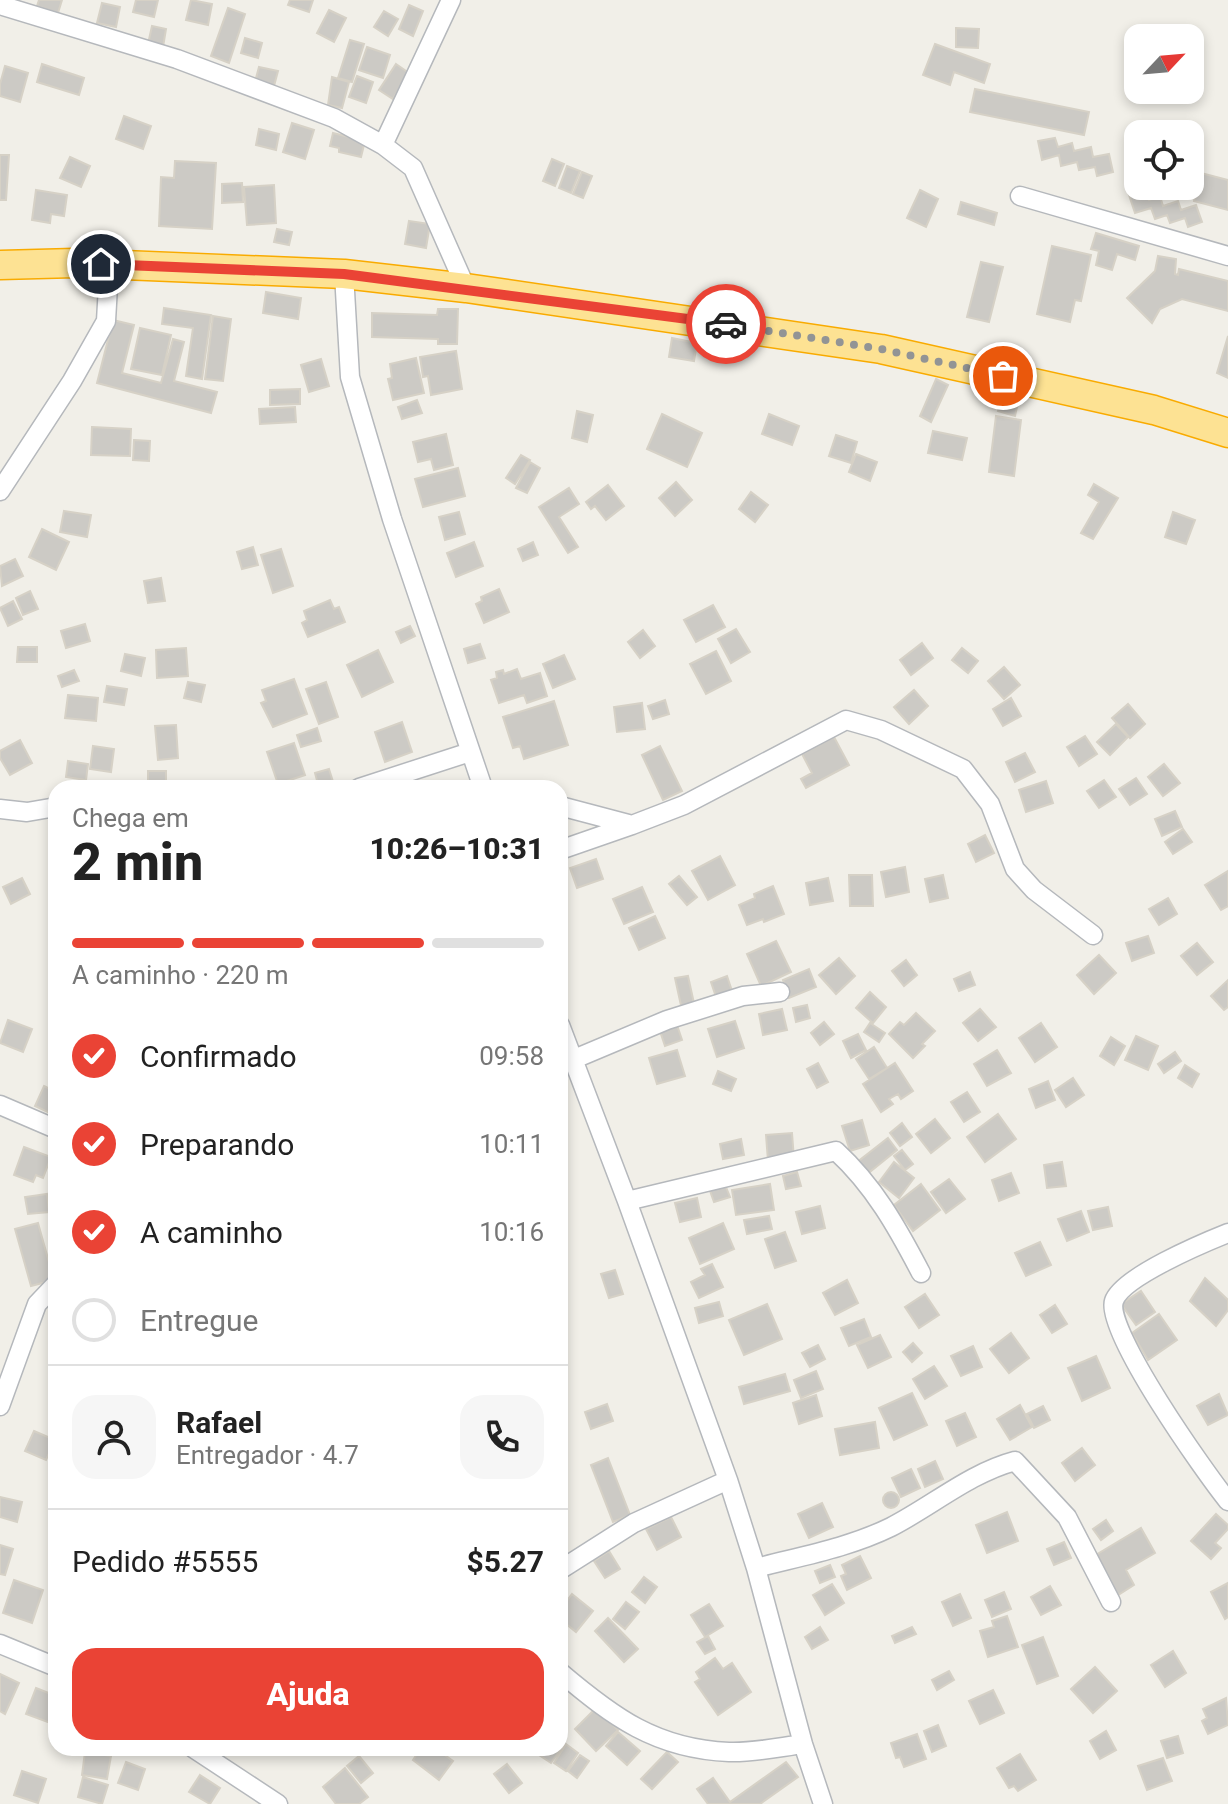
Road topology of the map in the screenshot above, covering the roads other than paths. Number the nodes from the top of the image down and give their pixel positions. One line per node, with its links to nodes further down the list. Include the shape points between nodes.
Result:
1 (451, 0): 3 (street)
2 (0, 5): 3 (street, via 177,59 334,118)
3 (383, 145): 9 (street, via 413,168)
4 (1020, 196): 5 (street)
5 (1228, 256)
6 (75, 263): 7 (highway); 8 (highway); 11 (street, via 108,286 106,321)
7 (0, 265)
8 (344, 274): 9 (highway); 12 (street, via 350,377)
9 (466, 288): 10 (highway, via 881,349 1154,410)
10 (1228, 433)
11 (0, 491)
12 (470, 752): 13 (street); 14 (street)
13 (384, 780)
14 (480, 780)
15 (48, 808): 17 (street)
16 (568, 808): 18 (street)
17 (0, 809)
18 (632, 825): 19 (street); 20 (street, via 684,805 846,720 881,730 963,769 990,804 1015,869)
19 (568, 847)
20 (1093, 935)
21 (780, 992): 22 (street, via 743,996 667,1020)
22 (568, 1062)
23 (568, 1068): 26 (street)
24 (0, 1105): 25 (street)
25 (48, 1126)
26 (627, 1201): 28 (street, via 836,1151 870,1185); 31 (street)
27 (1228, 1233): 32 (street, via 1128,1283 1114,1301 1114,1319 1128,1352)
28 (921, 1273)
29 (48, 1292): 30 (street, via 37,1304)
30 (0, 1406)
31 (728, 1480): 33 (street, via 634,1523); 34 (street)
32 (1228, 1501)
33 (568, 1565)
34 (756, 1568): 35 (street, via 847,1546 890,1528 994,1467 1015,1461 1067,1517); 39 (street)
35 (1111, 1602)
36 (0, 1644): 37 (street)
37 (48, 1664)
38 (568, 1679): 39 (street, via 626,1723 679,1746 732,1753)
39 (803, 1744): 42 (street)
40 (206, 1756): 41 (street)
41 (278, 1804)
42 (823, 1804)

